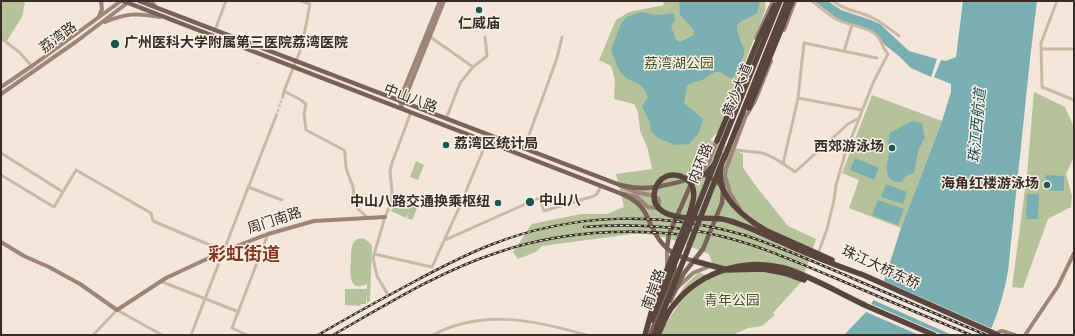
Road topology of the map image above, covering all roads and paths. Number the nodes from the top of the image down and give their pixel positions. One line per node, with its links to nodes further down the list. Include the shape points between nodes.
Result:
1 (101, 1): 18 (main road, via 102,9)
2 (125, 1): 17 (main road, 中山八路); 18 (main road, 荔湾路); 20 (main road, 荔湾路)
3 (139, 1): 16 (main road, 中山八路)
4 (150, 1): 16 (main road)
5 (226, 1): 21 (street)
6 (301, 1): 33 (street, via 310,4 302,46)
7 (440, 1): 37 (main road)
8 (444, 1): 22 (main road)
9 (773, 1): 55 (main road, via 730,102)
10 (779, 1): 55 (highway, via 759,38); 59 (highway, 黄沙大道); 104 (highway, 内环路, bridge)
11 (787, 1): 27 (highway, 黄沙大道); 106 (highway, 内环路, bridge)
12 (794, 1): 28 (main road); 45 (highway, bridge)
13 (812, 1): 19 (street, via 838,20)
14 (833, 1): 23 (street, via 840,7 877,20)
15 (1057, 1): 29 (street)
16 (165, 11): 21 (main road, 中山八路)
17 (166, 18): 20 (main road, via 127,14); 33 (main road, 中山八路)
18 (96, 20): 34 (main road, 荔湾路)
19 (852, 25): 31 (street); 47 (street, via 876,35 888,54)
20 (94, 28): 39 (main road, 荔湾路)
21 (216, 30): 33 (main road, 中山八路)
22 (429, 36): 35 (street); 44 (main road)
23 (899, 36)
24 (485, 37): 35 (street, via 487,56)
25 (562, 37): 56 (street, via 557,58)
26 (1, 38): 34 (street)
27 (770, 44): 28 (street); 45 (highway, 黄沙大道)
28 (777, 47): 50 (main road, via 755,101)
29 (1041, 49): 30 (street); 43 (street, via 1042,87)
30 (1074, 49)
31 (844, 51): 32 (street); 41 (street, via 804,43)
32 (877, 58)
33 (294, 64): 38 (street); 42 (main road, 中山八路); 46 (main road, 中山八路)
34 (32, 66): 36 (main road, 荔湾路)
35 (473, 67): 52 (street, via 460,82)
36 (1, 87)
37 (404, 89): 42 (main road); 44 (main road)
38 (284, 91): 40 (street); 75 (street, via 306,104 306,130 344,150 355,204)
39 (1, 94)
40 (283, 96)
41 (798, 98): 47 (street); 60 (street)
42 (393, 99): 44 (main road, 中山八路)
43 (1074, 100)
44 (401, 102): 46 (main road); 52 (main road, 中山八路)
45 (748, 105): 50 (main road); 61 (highway, 黄沙大道)
46 (402, 108): 48 (main road, 中山八路)
47 (862, 110): 51 (street)
48 (411, 112): 54 (main road, 中山八路); 74 (street, via 391,168 392,196)
49 (276, 116): 67 (street)
50 (746, 116): 57 (main road)
51 (858, 118): 60 (street, via 795,172); 81 (street, via 845,154 827,229)
52 (446, 119): 53 (main road, 中山八路)
53 (489, 136): 54 (street); 56 (main road, 中山八路)
54 (487, 141): 66 (main road, 中山八路); 77 (street)
55 (717, 141): 59 (main road)
56 (524, 149): 65 (main road, 中山八路)
57 (733, 149): 60 (street, via 762,153); 61 (main road)
58 (1, 153): 69 (street)
59 (711, 163): 61 (main road); 63 (highway, 黄沙大道, via 709,172)
60 (783, 164)
61 (723, 171): 64 (main road); 68 (highway, 黄沙大道); 70 (main road)
62 (1, 176): 69 (street, via 54,207)
63 (697, 177): 65 (main road, 中山八路, via 651,188); 68 (main road, via 704,176 715,180); 79 (main road, via 689,186)
64 (724, 183): 68 (main road); 70 (main road)
65 (620, 185): 71 (main road, via 635,192 656,196 659,204 656,208 651,208 637,198)
66 (601, 186): 71 (main road, 中山八路); 77 (street, via 594,196 544,211 539,198)
67 (248, 187): 72 (street); 80 (street)
68 (723, 191): 73 (highway, 珠江大桥东桥); 85 (main road, 南岸路, via 722,203 705,245)
69 (63, 192): 80 (street, via 76,170 151,213 153,221)
70 (730, 193): 73 (main road)
71 (622, 194): 79 (main road, 中山八路, via 634,200 643,209 659,241)
72 (282, 200)
73 (743, 214): 88 (highway, 珠江大桥东桥, bridge, via 767,231)
74 (385, 217): 75 (main road, 周门南路); 84 (street)
75 (368, 218): 76 (main road, 周门南路, via 314,221)
76 (268, 234): 80 (main road, 周门南路); 96 (street)
77 (445, 240): 84 (street, via 432,266)
78 (1, 242): 95 (main road, via 80,284)
79 (666, 248): 82 (main road, 中山八路); 104 (main road, via 666,277)
80 (224, 251): 90 (main road, 周门南路); 93 (street)
81 (819, 251)
82 (672, 253): 85 (main road, 中山八路); 87 (main road, 南岸路)
83 (1074, 253): 111 (main road, via 1058,286)
84 (374, 254): 92 (street, via 377,276)
85 (694, 261): 86 (highway); 89 (main road, 南岸路)
86 (712, 265): 91 (main road, via 693,273); 94 (highway, bridge, via 728,270 763,269 784,273)
87 (674, 270): 89 (main road); 97 (main road, 南岸路)
88 (863, 275): 104 (highway, bridge, via 735,222 714,218 689,217 683,216 676,216 667,213 658,206 654,196 659,182 668,176 678,176 687,180 692,187 693,200 689,213 688,218 655,299); 109 (highway, 珠江大桥东桥, bridge)
89 (683, 276): 91 (main road, 南岸路)
90 (160, 281): 93 (street); 95 (main road, 周门南路)
91 (676, 289): 106 (main road, 南岸路); 107 (main road)
92 (387, 293)
93 (205, 299): 96 (street); 100 (street)
94 (865, 305): 107 (highway, bridge, via 787,270 768,265 739,266 714,274 690,288 670,311); 108 (highway, bridge)
95 (118, 310): 98 (street); 99 (street)
96 (239, 312): 101 (street, via 232,328)
97 (652, 328): 104 (main road); 105 (main road, 南岸路)
98 (93, 335)
99 (162, 335)
100 (191, 335)
101 (247, 335)
102 (433, 335): 103 (street, via 462,323 503,318 540,323)
103 (586, 335)
104 (645, 335)
105 (650, 335)
106 (655, 335)
107 (659, 335)
108 (934, 335)
109 (998, 335): 110 (main road, via 1002,331)
110 (1013, 335)
111 (1025, 335)

